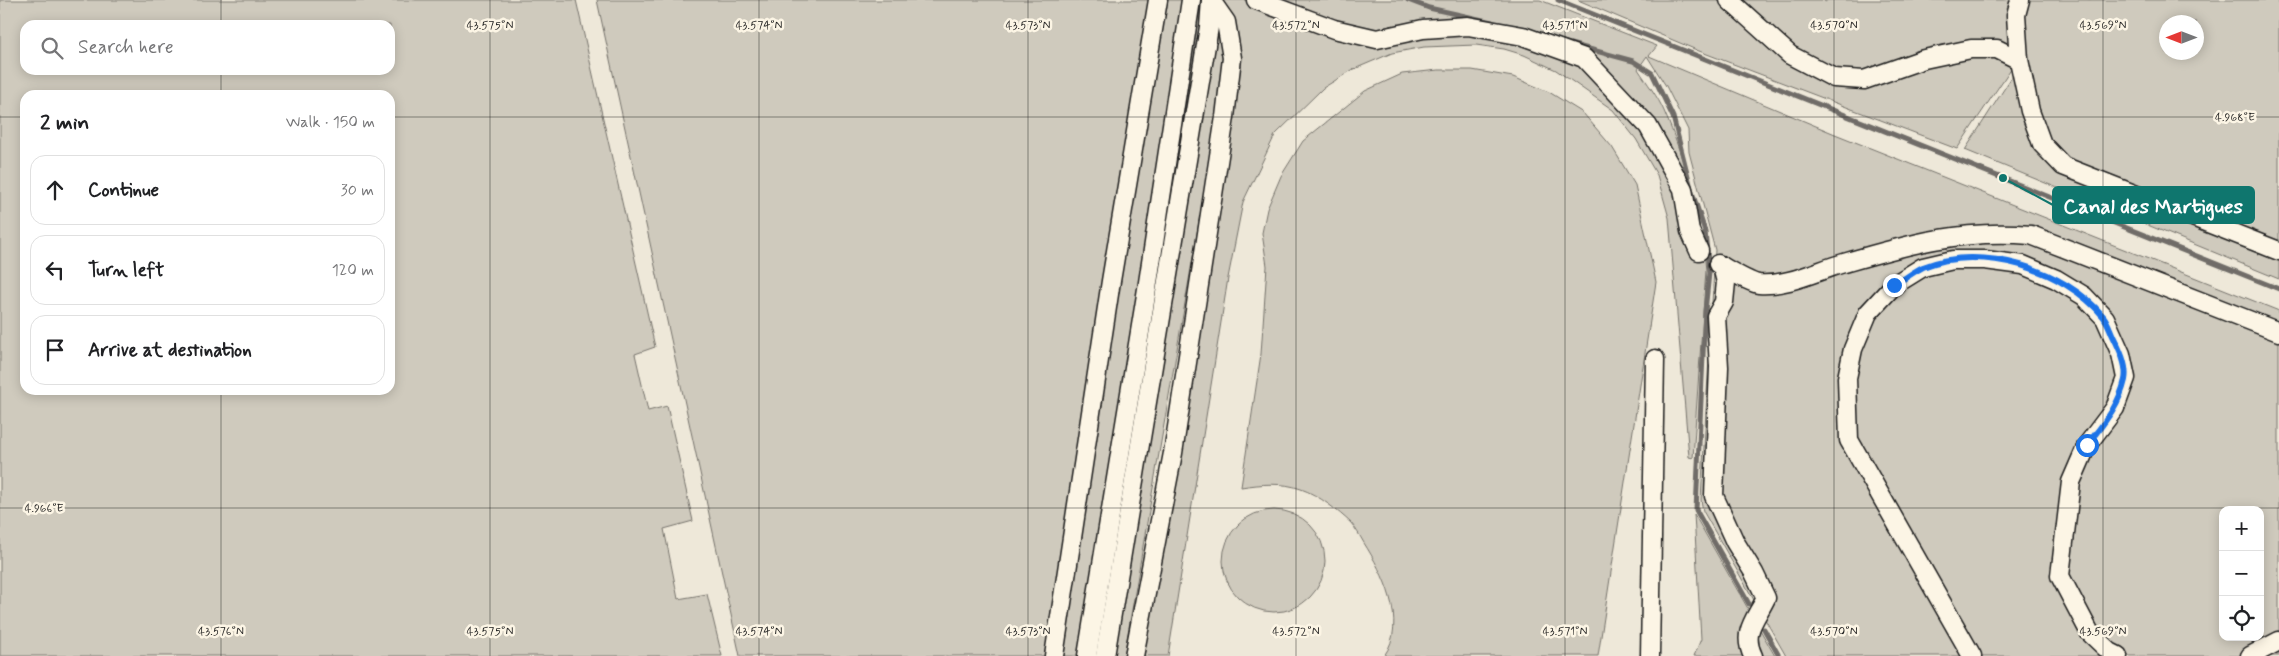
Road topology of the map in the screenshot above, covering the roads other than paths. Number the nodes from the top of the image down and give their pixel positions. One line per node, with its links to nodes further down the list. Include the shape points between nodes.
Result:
1 (1158, 0): 13 (lane)
2 (1191, 0): 14 (lane)
3 (1256, 0): 8 (lane, via 1334,30 1377,40 1423,29 1468,26 1522,36 1584,58 1648,126 1683,189 1690,231)
4 (1730, 0): 7 (lane, via 1790,56 1834,78 1864,80 1924,59 1971,49 1997,49)
5 (2020, 0): 7 (lane, via 2016,15)
6 (1211, 1): 15 (lane); 16 (lane, via 1226,22 1232,58 1225,118 1173,453)
7 (2019, 60): 9 (lane, via 2030,111 2042,144 2063,166)
8 (1699, 251)
9 (2279, 251)
10 (2279, 332): 18 (lane, via 2031,235 2003,232 1954,235 1915,242 1788,282 1757,284 1720,265 1726,282 1724,302 1716,316 1718,367 1714,496 1766,598 1748,629)
11 (1655, 359): 17 (lane)
12 (2279, 642): 21 (lane)
13 (1054, 656)
14 (1086, 656)
15 (1105, 656)
16 (1134, 656)
17 (1650, 656)
18 (1753, 656)
19 (1972, 656): 20 (lane, via 1849,440 1847,378 1853,349 1868,313 1894,285 1923,267 1954,260 2023,265 2056,278 2084,296 2105,318 2121,354 2126,378 2115,408 2087,445 2071,482 2060,576 2090,633)
20 (2118, 656)
21 (2250, 656)

